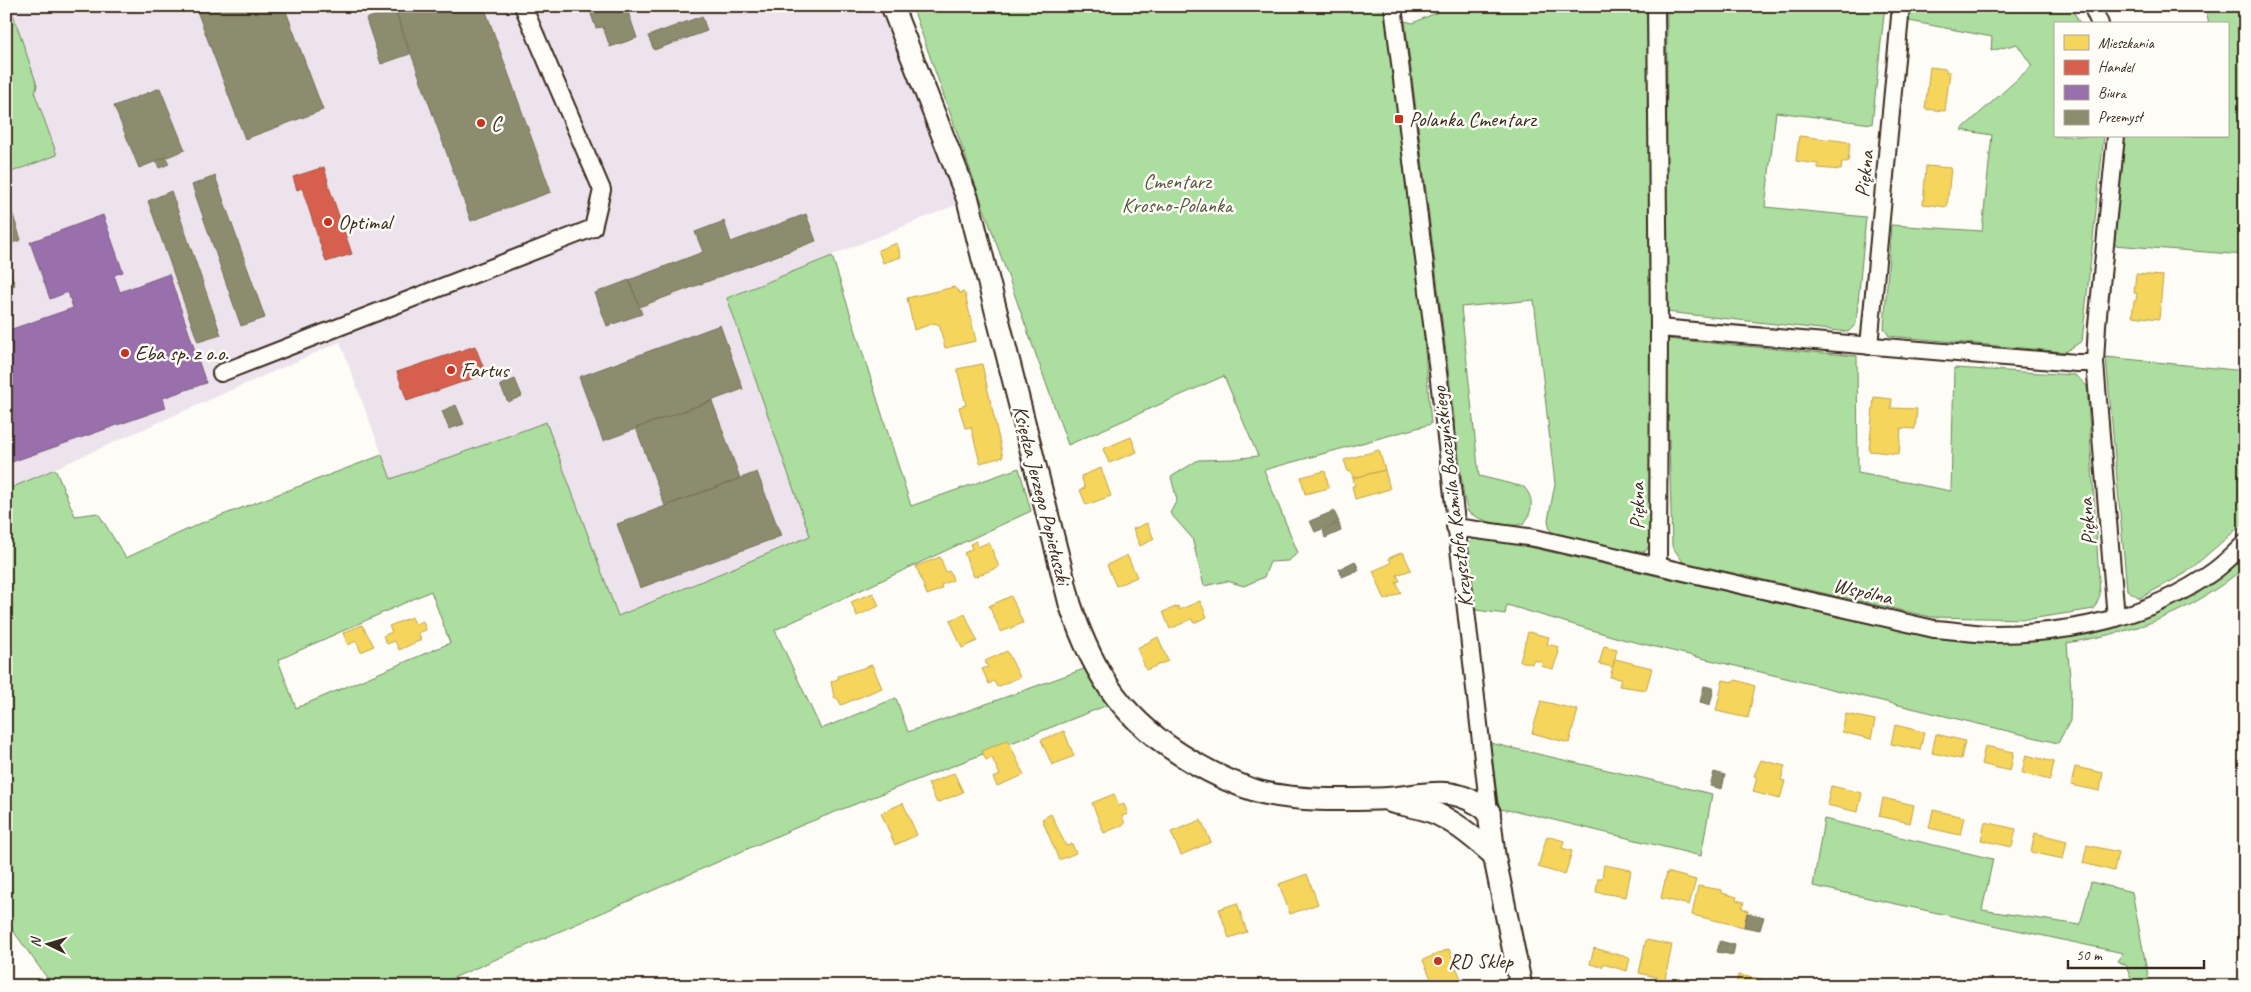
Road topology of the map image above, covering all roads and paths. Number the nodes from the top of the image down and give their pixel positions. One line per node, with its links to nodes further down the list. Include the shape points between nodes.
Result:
1 (523, 6): 12 (street, via 602,190 592,228)
2 (892, 6): 19 (street, Księdza Jerzego Popiełuszki, via 968,200 1070,604 1095,665 1118,701 1144,729 1216,776 1260,792 1296,797)
3 (1393, 6): 13 (street, Krzysztofa Kamila Baczyńskiego)
4 (1656, 6): 9 (street, Piękna)
5 (1901, 6): 10 (street, Piękna)
6 (2092, 6): 7 (street)
7 (2099, 22)
8 (2116, 138): 11 (street, Piękna)
9 (1659, 328): 10 (street); 15 (street, Piękna)
10 (1869, 346): 11 (street)
11 (2096, 363): 16 (street, Piękna)
12 (221, 373)
13 (1456, 527): 15 (street, Wspólna, via 1535,538); 17 (street, Krzysztofa Kamila Baczyńskiego)
14 (2245, 543): 16 (street, Wspólna, via 2215,571 2181,592)
15 (1658, 565): 16 (street, Wspólna, via 1934,629 1993,634 2046,631)
16 (2116, 618)
17 (1483, 765): 18 (street, via 1473,788); 20 (street, Krzysztofa Kamila Baczyńskiego)
18 (1462, 795): 19 (street, Księdza Jerzego Popiełuszki, via 1417,793); 20 (street)
19 (1380, 799): 21 (street, Księdza Jerzego Popiełuszki, via 1429,810)
20 (1489, 812): 21 (street, via 1474,818); 22 (street, Krzysztofa Kamila Baczyńskiego)
21 (1446, 819): 22 (street, Księdza Jerzego Popiełuszki)
22 (1494, 855): 23 (street, Krzysztofa Kamila Baczyńskiego)
23 (1520, 986)

